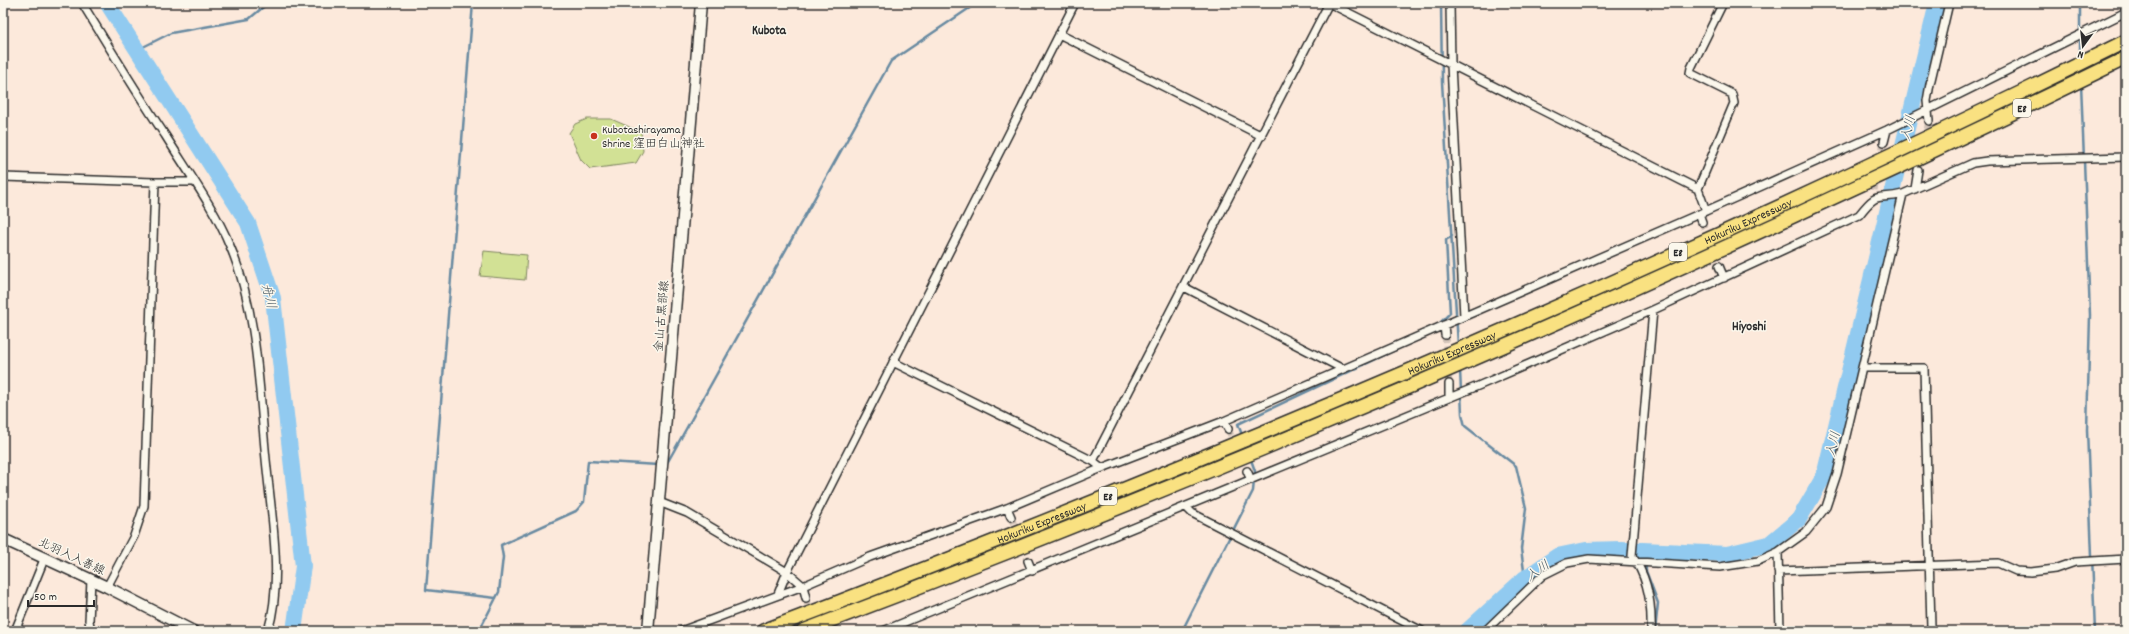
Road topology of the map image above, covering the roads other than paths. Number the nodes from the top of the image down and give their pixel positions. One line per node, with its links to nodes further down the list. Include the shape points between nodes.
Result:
1 (82, 3): 22 (street)
2 (701, 3): 48 (main road, 金山古黒部線)
3 (1075, 3): 9 (street)
4 (1329, 3): 12 (street); 16 (street)
5 (1450, 3): 12 (street)
6 (1723, 3): 23 (street, via 1690,73 1732,94 1734,103)
7 (1949, 3): 13 (street, via 1930,84 1927,101)
8 (2126, 12): 13 (street)
9 (1060, 34): 16 (street); 37 (street)
10 (2126, 41): 73 (highway, Hokuriku Expressway / E8, via 1885,158 1471,344 1126,488)
11 (2126, 58): 19 (highway, Hokuriku Expressway / E8)
12 (1451, 65): 23 (street); 34 (street)
13 (1929, 109): 14 (street); 15 (street)
14 (1929, 122)
15 (1887, 130): 17 (street); 28 (street)
16 (1262, 136): 32 (street)
17 (1884, 142)
18 (2126, 157): 25 (street, via 1973,163)
19 (1918, 164): 25 (street); 74 (highway, Hokuriku Expressway / E8, via 1884,174 1473,359 1131,503)
20 (3, 177): 21 (street)
21 (155, 182): 22 (street); 63 (street, via 144,506 134,536)
22 (195, 182): 70 (street, via 230,245 251,318 273,526 275,581)
23 (1698, 189): 28 (street)
24 (1874, 190): 27 (street)
25 (1915, 190): 26 (street)
26 (1902, 194): 27 (street, via 1878,196); 38 (street)
27 (1873, 199): 31 (street, via 1859,215)
28 (1703, 213): 29 (street); 34 (street)
29 (1702, 222)
30 (1719, 266): 31 (street)
31 (1724, 278): 33 (street)
32 (1184, 287): 39 (street); 44 (street)
33 (1653, 310): 41 (street); 57 (street, via 1632,535 1632,556)
34 (1464, 316): 35 (street)
35 (1444, 325): 36 (street); 39 (street)
36 (1445, 335)
37 (893, 362): 44 (street); 61 (street)
38 (1863, 368): 53 (street, via 1837,474 1826,507 1806,532); 58 (street, via 1924,368)
39 (1343, 369): 42 (street)
40 (1449, 384): 41 (street)
41 (1449, 398): 47 (street)
42 (1224, 421): 43 (street); 45 (street)
43 (1228, 429)
44 (1093, 461): 45 (street)
45 (1102, 468): 50 (street)
46 (1247, 471): 47 (street)
47 (1251, 480): 49 (street)
48 (659, 502): 61 (street, via 687,513); 71 (main road, 金山古黒部線)
49 (1186, 507): 59 (street); 76 (street, via 1192,513)
50 (1007, 508): 51 (street); 64 (street, via 870,557)
51 (1011, 517)
52 (3, 539): 54 (main road, 北羽入入善線)
53 (1778, 552): 57 (street, via 1758,560 1720,567); 60 (street)
54 (45, 557): 62 (main road, 北羽入入善線); 67 (street)
55 (2126, 559): 58 (street, via 2075,562 2055,569 2031,572 2016,571 1998,563)
56 (1028, 561): 59 (street)
57 (1637, 563): 77 (street, via 1589,559 1567,563 1543,575); 78 (street, via 1650,598)
58 (1930, 565): 60 (street); 80 (street, via 1931,627)
59 (1032, 571): 75 (street)
60 (1778, 571): 79 (street)
61 (787, 572): 64 (street); 65 (street)
62 (91, 580): 63 (main road, 北羽入入善線); 68 (street)
63 (107, 586): 69 (main road, 北羽入入善線)
64 (803, 586): 65 (street); 66 (street)
65 (778, 594): 72 (street)
66 (806, 598)
67 (15, 631)
68 (91, 631)
69 (193, 631)
70 (268, 631)
71 (648, 631)
72 (681, 631)
73 (763, 631)
74 (804, 631)
75 (883, 631)
76 (1422, 631)
77 (1485, 631)
78 (1651, 631)
79 (1780, 631)
80 (1928, 631)

